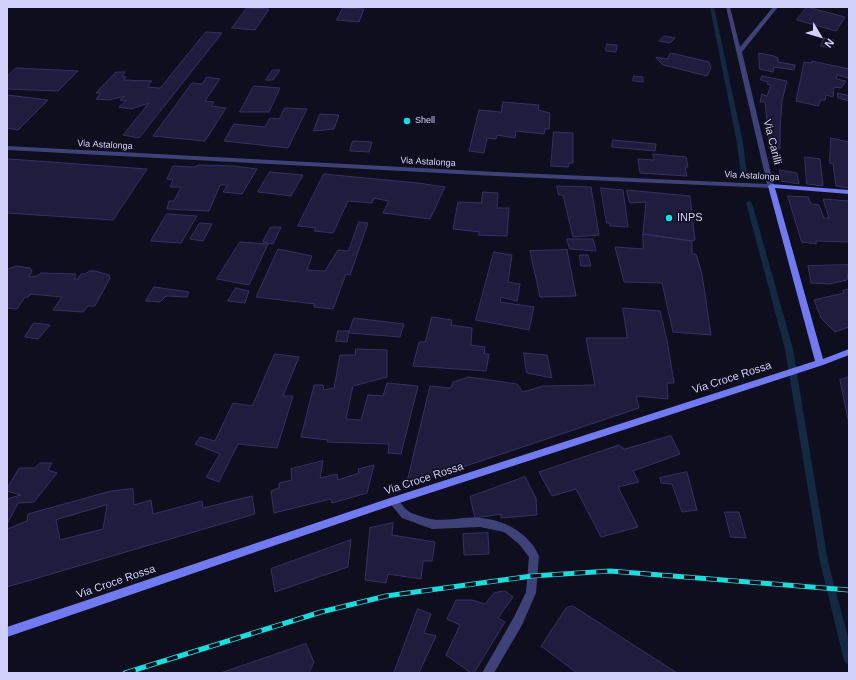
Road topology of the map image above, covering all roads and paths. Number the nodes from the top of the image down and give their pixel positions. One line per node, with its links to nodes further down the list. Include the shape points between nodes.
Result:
1 (728, 7): 3 (street, Via Carilli)
2 (776, 7): 3 (street)
3 (739, 52): 5 (street, Via Carilli)
4 (7, 148): 5 (street, Via Astalonga)
5 (771, 186): 6 (main road, Via Astalonga); 8 (main road, Via Carilli)
6 (849, 192)
7 (849, 352): 8 (main road, Via Croce Rossa)
8 (820, 363): 9 (main road, Via Croce Rossa)
9 (393, 501): 10 (main road, Via Croce Rossa); 11 (street, via 405,515 432,524 480,522 506,528 523,541 534,556 532,593)
10 (7, 632)
11 (488, 673)

